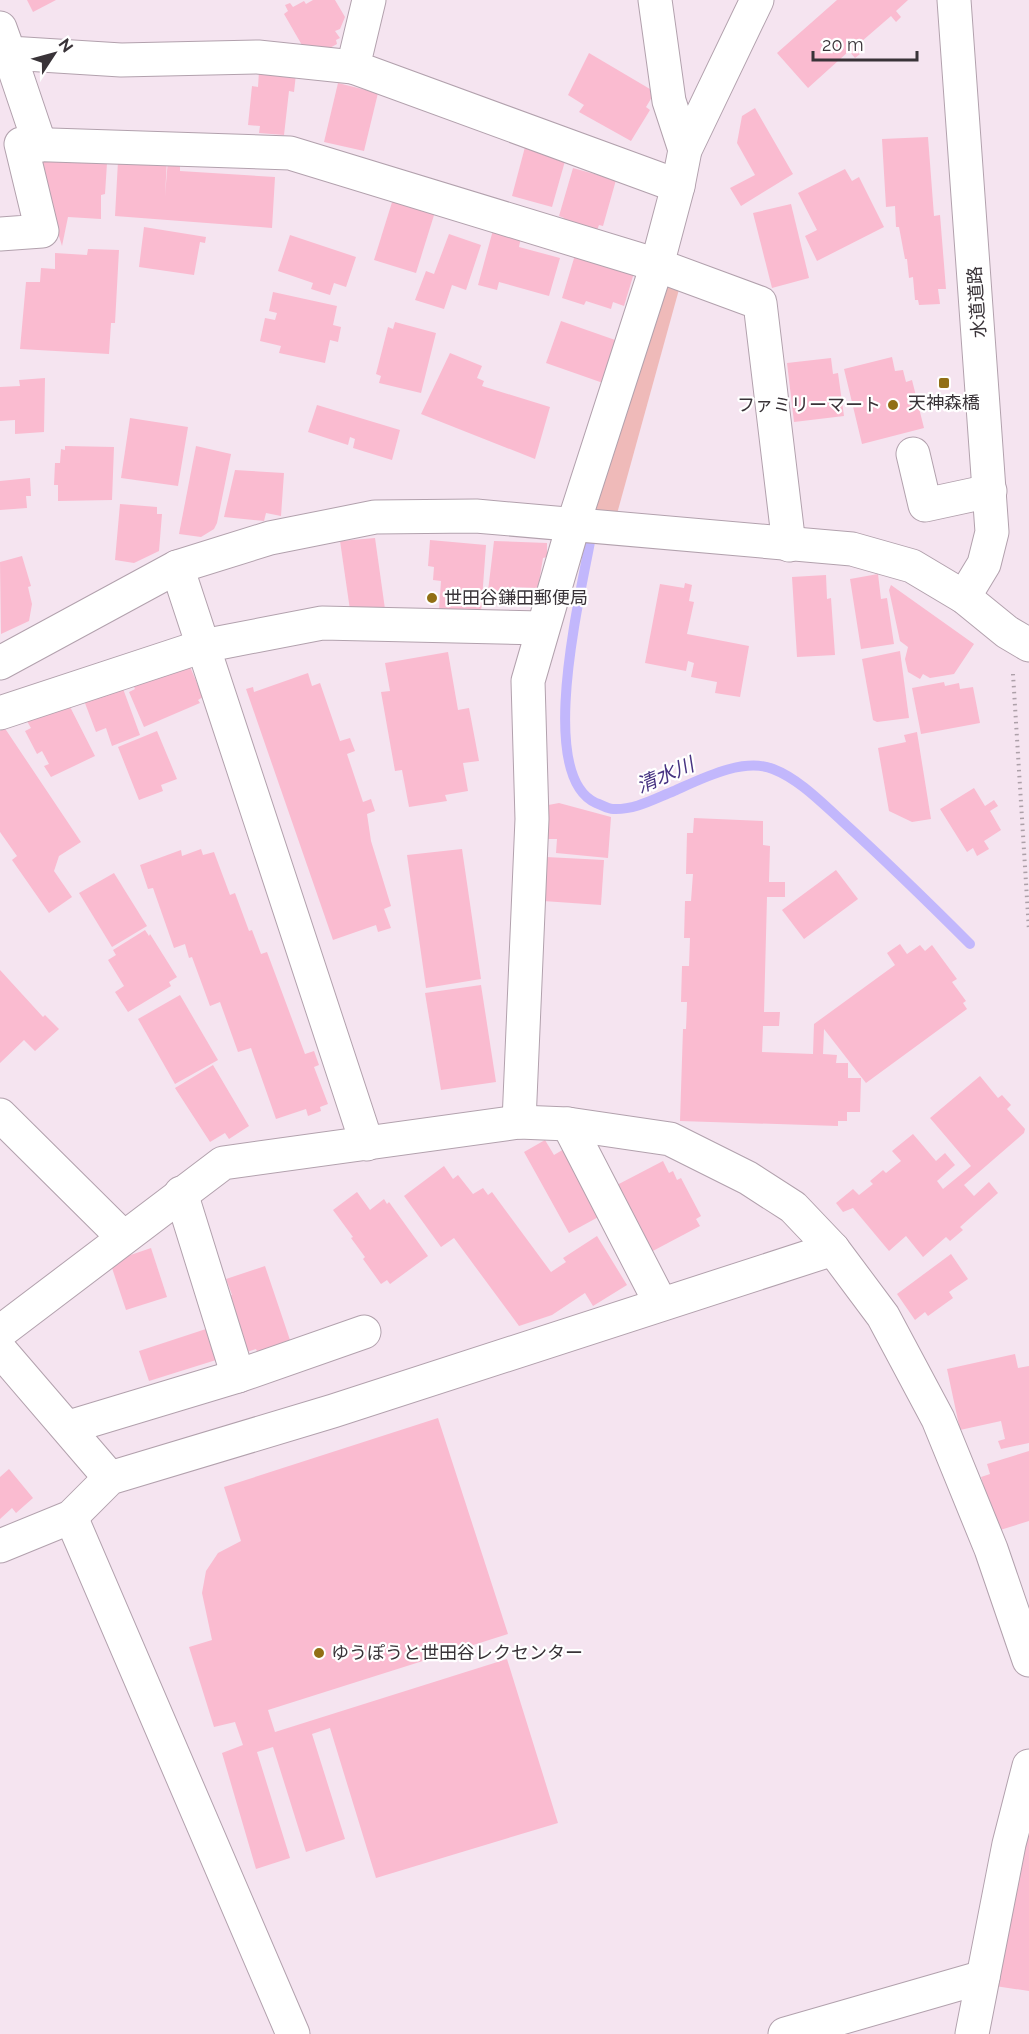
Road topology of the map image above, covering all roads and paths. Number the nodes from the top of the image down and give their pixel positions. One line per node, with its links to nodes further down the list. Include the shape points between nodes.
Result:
1 (369, 0): 6 (street)
2 (655, 0): 8 (street, via 669,101)
3 (757, 0): 8 (street)
4 (954, 0): 13 (street, 水道道路)
5 (4, 40): 6 (street, via 120,60 258,57); 7 (street)
6 (352, 67): 9 (street)
7 (40, 144): 10 (street, via 21,144 42,231); 11 (street, via 290,153)
8 (685, 150): 9 (street)
9 (678, 186): 11 (street)
10 (0, 234)
11 (657, 265): 14 (street); 15 (street, via 760,303)
12 (913, 454): 13 (street, via 926,505)
13 (990, 491): 17 (street, 水道道路, via 993,532 984,564)
14 (574, 525): 15 (street); 16 (street, via 476,516 375,517 270,537); 18 (street)
15 (789, 545): 17 (street, via 852,549 902,564)
16 (177, 567): 20 (street); 21 (street)
17 (964, 597): 19 (street)
18 (542, 628): 20 (street, via 321,623); 24 (street, via 528,681 532,819)
19 (1018, 638)
20 (203, 646): 22 (street); 26 (street)
21 (0, 663)
22 (0, 713)
23 (0, 1115): 28 (street)
24 (519, 1122): 25 (street); 26 (street)
25 (568, 1124): 29 (street, via 670,1139 748,1178 793,1207); 30 (street)
26 (367, 1144): 27 (street, via 223,1163)
27 (181, 1193): 28 (street); 34 (street)
28 (123, 1237): 31 (street)
29 (833, 1249): 30 (street); 39 (street, via 883,1316 938,1419 991,1549)
30 (661, 1304): 36 (street, via 333,1411)
31 (0, 1332)
32 (364, 1332): 34 (street)
33 (0, 1350): 35 (street)
34 (238, 1376): 35 (street)
35 (69, 1427): 36 (street)
36 (110, 1478): 37 (street)
37 (70, 1517): 38 (street); 42 (street)
38 (0, 1546)
39 (1029, 1660)
40 (1029, 1766): 41 (street)
41 (983, 1977): 43 (street); 44 (street)
42 (293, 2034)
43 (785, 2034)
44 (972, 2034)

